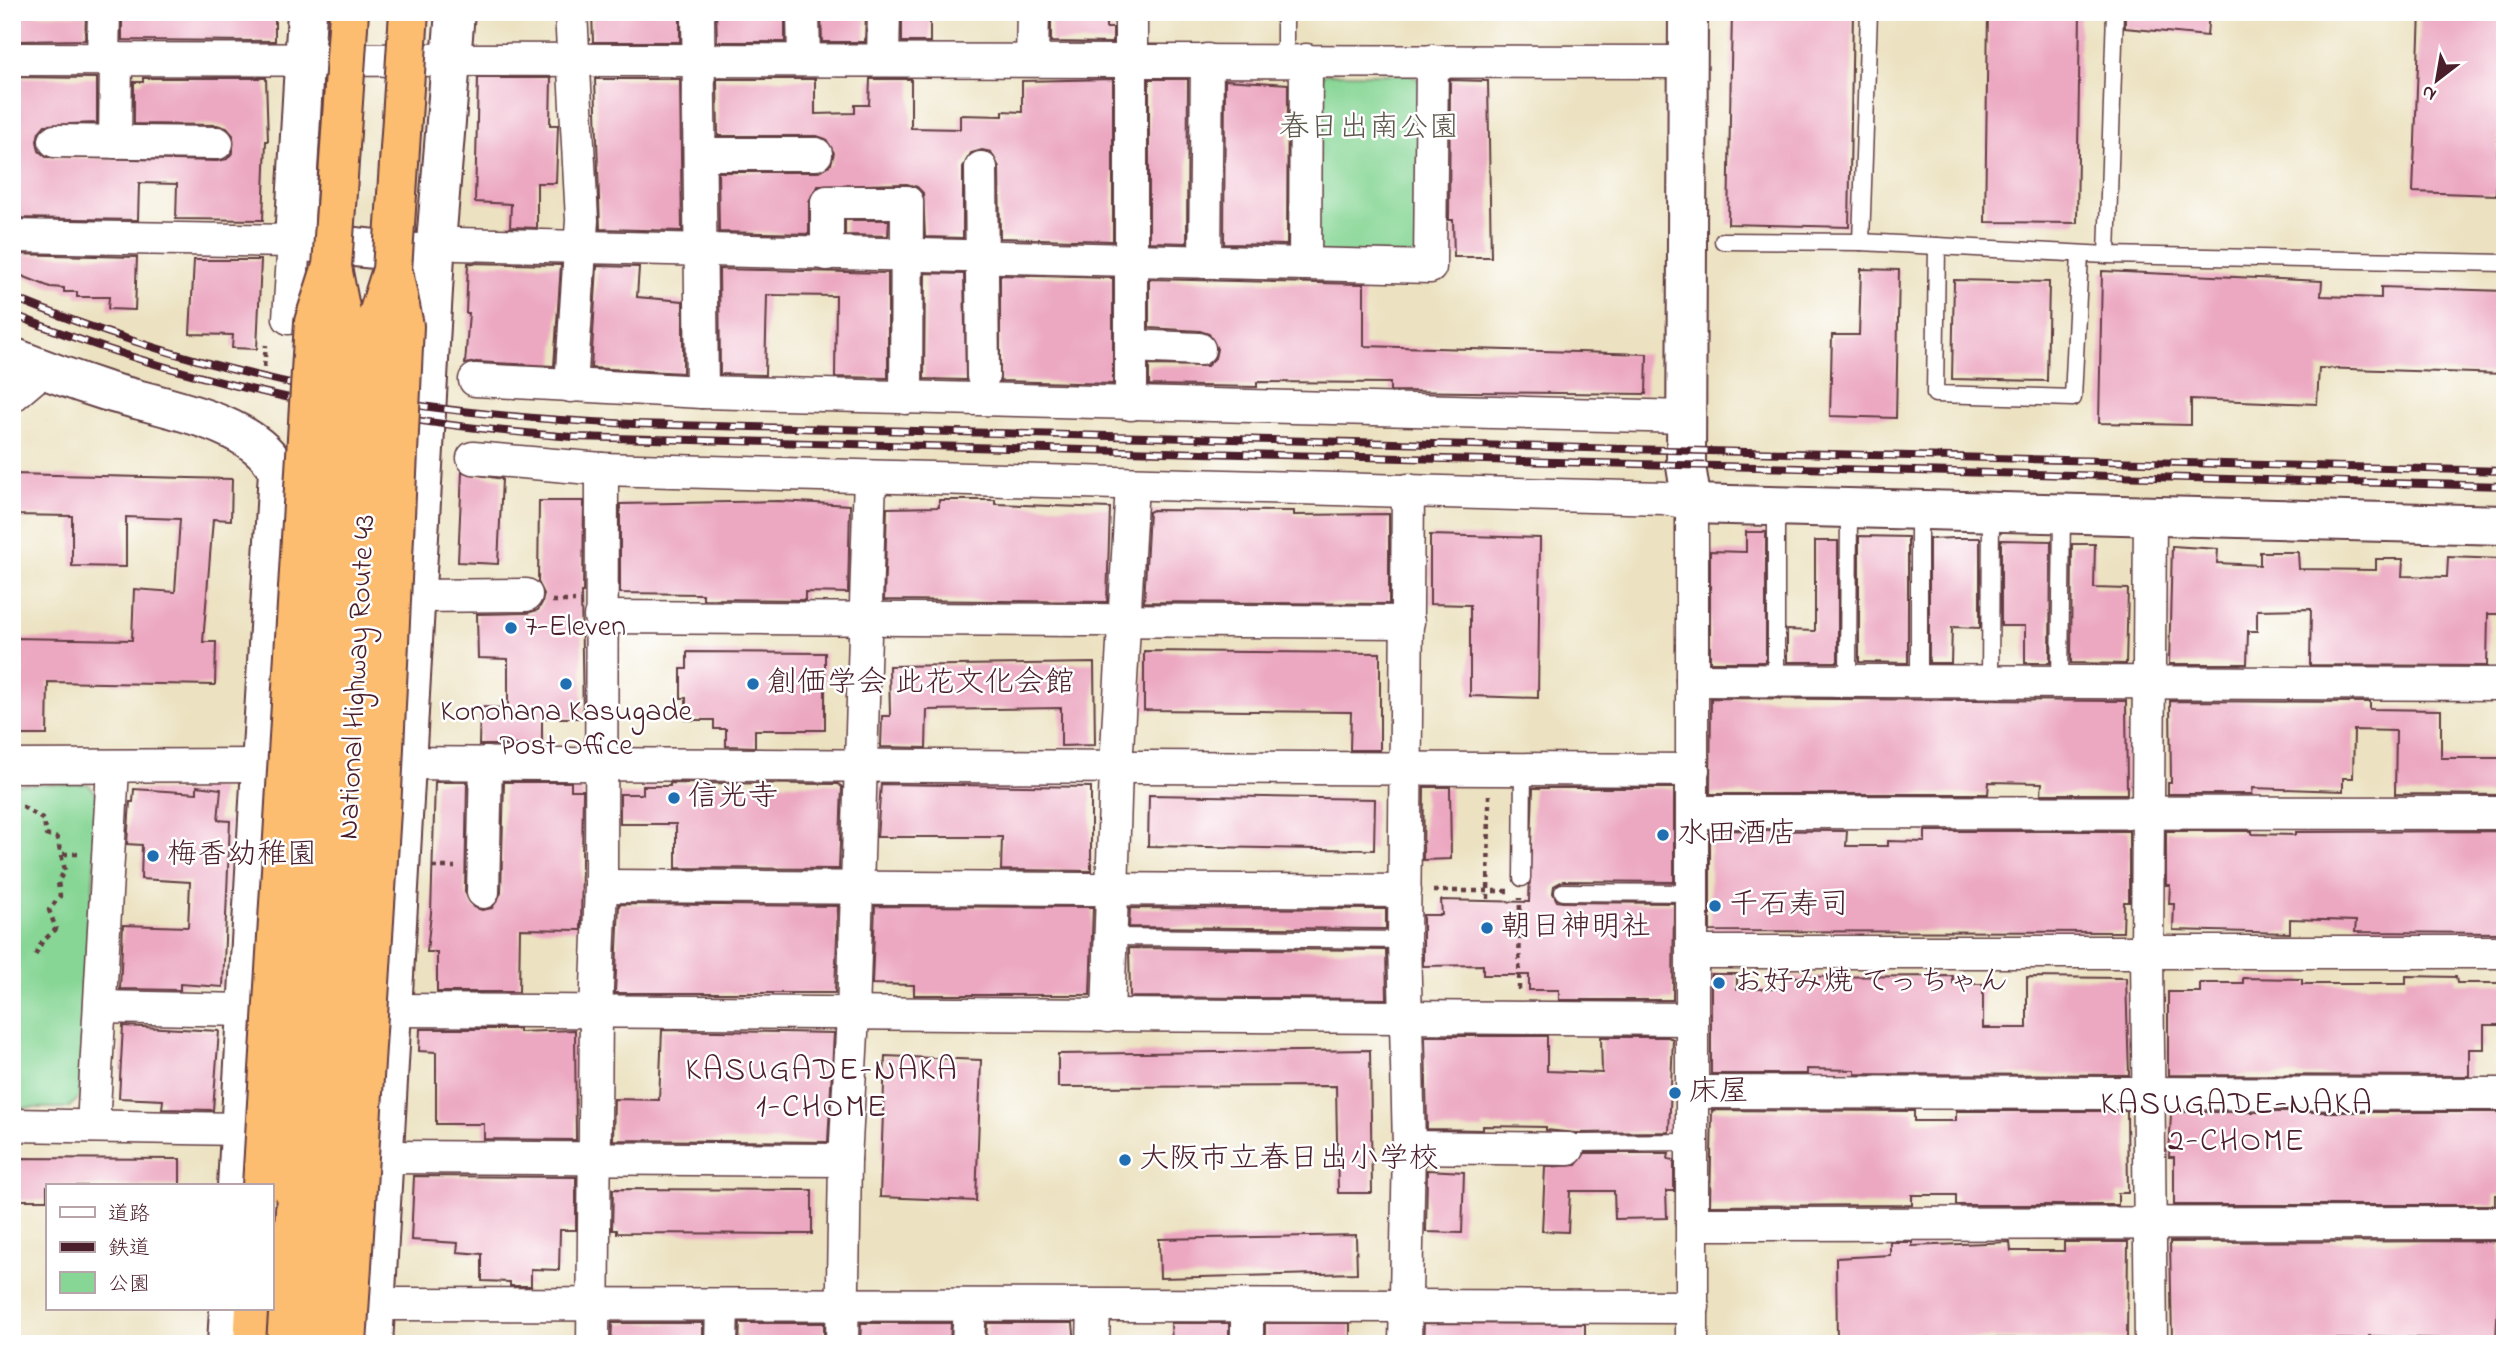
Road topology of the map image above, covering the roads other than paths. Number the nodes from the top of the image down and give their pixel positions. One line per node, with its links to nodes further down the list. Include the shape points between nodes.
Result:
1 (104, 12): 20 (street)
2 (307, 12): 21 (street)
3 (349, 12): 53 (highway, National Highway Route 43, bridge)
4 (409, 12): 54 (highway, National Highway Route 43, bridge)
5 (455, 12): 16 (street)
6 (570, 12): 17 (street)
7 (698, 12): 18 (street)
8 (803, 12): 22 (street)
9 (884, 12): 23 (street)
10 (1033, 12): 24 (street)
11 (1131, 12): 25 (street)
12 (1285, 12): 27 (lane)
13 (1688, 12): 29 (street)
14 (1869, 12): 39 (lane)
15 (2115, 12): 47 (lane)
16 (452, 58): 17 (street); 21 (street); 42 (street)
17 (574, 58): 18 (street); 41 (street)
18 (699, 58): 22 (street); 34 (street)
19 (12, 59): 20 (street)
20 (110, 59): 21 (street); 31 (street)
21 (305, 59): 37 (street)
22 (804, 59): 23 (street)
23 (883, 59): 24 (street)
24 (1032, 60): 25 (street)
25 (1131, 60): 26 (street); 49 (street)
26 (1207, 60): 27 (street); 50 (street)
27 (1295, 61): 28 (street); 52 (street)
28 (1432, 61): 29 (street); 52 (street, via 1430,267)
29 (1688, 62): 66 (street)
30 (55, 141): 31 (street)
31 (116, 142): 32 (street)
32 (217, 143)
33 (816, 154): 34 (street)
34 (701, 155): 43 (street)
35 (981, 168): 48 (street)
36 (12, 236): 37 (street)
37 (294, 241): 42 (street); 55 (street)
38 (1723, 241): 39 (lane)
39 (1861, 242): 40 (lane)
40 (1937, 246): 45 (lane); 45 (lane, via 1935,394 2073,398)
41 (580, 248): 42 (street); 43 (street); 61 (street)
42 (446, 250): 81 (street)
43 (700, 251): 44 (street); 62 (street)
44 (827, 254): 46 (street); 46 (street, via 827,202 907,202)
45 (2080, 254): 47 (lane)
46 (906, 255): 48 (street); 64 (street)
47 (2107, 255): 51 (lane)
48 (982, 257): 49 (street); 59 (street)
49 (1131, 261): 50 (street); 56 (street)
50 (1205, 262): 52 (street)
51 (2505, 263)
52 (1305, 264)
53 (332, 267): 143 (highway, bridge, via 314,322); 160 (highway, National Highway Route 43, bridge, via 343,323 313,943)
54 (392, 270): 161 (highway, National Highway Route 43, bridge, via 375,324); 162 (highway, bridge, via 404,326 381,811)
55 (289, 318)
56 (1131, 346): 57 (street); 65 (street)
57 (1199, 349)
58 (28, 363): 63 (street); 80 (street, via 215,423 261,448 274,463 279,482)
59 (983, 376)
60 (475, 380): 61 (street)
61 (571, 386): 62 (street)
62 (702, 392): 64 (street)
63 (12, 396)
64 (905, 398): 65 (street)
65 (1131, 404): 66 (street)
66 (1687, 417): 72 (street, via 1686,466)
67 (473, 458): 68 (street)
68 (602, 469): 69 (street); 83 (street)
69 (870, 477): 70 (street); 84 (street)
70 (1132, 484): 71 (street); 85 (street)
71 (1408, 490): 72 (street, via 1664,498); 86 (street)
72 (1692, 504): 73 (street); 87 (street)
73 (1776, 507): 74 (street); 88 (lane)
74 (1849, 508): 75 (street); 89 (lane)
75 (1919, 510): 76 (street); 90 (lane)
76 (1991, 510): 77 (street); 91 (lane)
77 (2062, 512): 78 (street); 92 (lane)
78 (2150, 514): 79 (street); 93 (street)
79 (2505, 525)
80 (273, 576): 81 (street); 99 (street)
81 (417, 587): 82 (street); 96 (street)
82 (526, 595)
83 (600, 609): 84 (street); 97 (street)
84 (865, 619): 85 (street); 100 (street)
85 (1124, 622): 86 (street); 103 (street)
86 (1408, 622): 104 (street)
87 (1692, 680): 88 (street); 105 (street)
88 (1776, 680): 89 (street)
89 (1847, 680): 90 (street)
90 (1919, 681): 91 (street)
91 (1990, 681): 92 (street)
92 (2060, 682): 93 (street)
93 (2148, 682): 94 (street); 107 (street)
94 (2505, 684)
95 (466, 758): 96 (street); 97 (street); 114 (street)
96 (407, 763): 99 (street); 124 (street)
97 (601, 765): 100 (street); 110 (street)
98 (12, 766): 102 (street)
99 (261, 766): 102 (street); 123 (street)
100 (861, 767): 103 (street); 111 (street)
101 (1523, 767): 104 (street); 105 (street); 109 (lane)
102 (113, 768): 122 (street)
103 (1116, 768): 104 (street); 112 (street)
104 (1406, 768): 113 (street)
105 (1693, 769): 106 (street)
106 (1693, 812): 107 (street); 116 (street)
107 (2150, 813): 108 (street); 121 (street)
108 (2505, 813)
109 (1522, 878)
110 (601, 886): 111 (street); 125 (street)
111 (856, 887): 112 (street); 126 (street)
112 (1114, 887): 113 (street); 117 (street)
113 (1405, 891): 118 (street)
114 (483, 892)
115 (1563, 892): 116 (lane)
116 (1693, 893): 119 (street)
117 (1112, 937): 118 (lane); 127 (street)
118 (1404, 940): 128 (street)
119 (1693, 952): 121 (street); 129 (street)
120 (2505, 952): 121 (street)
121 (2147, 953): 131 (street)
122 (100, 1007): 123 (street); 134 (street)
123 (246, 1010): 135 (street)
124 (394, 1010): 125 (street); 139 (street)
125 (596, 1012): 126 (street); 140 (street)
126 (853, 1015): 127 (street); 141 (street)
127 (1108, 1016): 128 (street)
128 (1406, 1017): 129 (street); 137 (street)
129 (1691, 1019): 130 (street)
130 (1692, 1092): 131 (street); 136 (street)
131 (2150, 1093): 132 (street); 144 (street)
132 (2505, 1094)
133 (12, 1125): 134 (street)
134 (93, 1126): 135 (street)
135 (240, 1129): 142 (street)
136 (1692, 1142): 138 (lane, via 1576,1143); 146 (street)
137 (1409, 1147): 138 (street); 148 (street)
138 (1568, 1149)
139 (386, 1157): 140 (street); 147 (street)
140 (594, 1158): 141 (street); 153 (street)
141 (845, 1160): 149 (street)
142 (237, 1184)
143 (262, 1184)
144 (2151, 1223): 145 (street); 146 (street); 172 (street)
145 (2505, 1223)
146 (1692, 1224): 155 (street)
147 (375, 1304): 153 (street); 163 (street)
148 (1405, 1304): 152 (street); 155 (street); 170 (street)
149 (843, 1306): 150 (street); 154 (street); 166 (street)
150 (970, 1306): 151 (street); 167 (street)
151 (1094, 1306): 152 (street); 168 (street)
152 (1247, 1306): 169 (street)
153 (594, 1307): 154 (street); 164 (street)
154 (722, 1307): 165 (street)
155 (1693, 1307): 171 (street)
156 (229, 1310): 158 (street)
157 (255, 1310): 159 (highway)
158 (227, 1344)
159 (253, 1344)
160 (286, 1344)
161 (319, 1344)
162 (347, 1344)
163 (373, 1344)
164 (593, 1344)
165 (721, 1344)
166 (842, 1344)
167 (968, 1344)
168 (1093, 1344)
169 (1247, 1344)
170 (1405, 1344)
171 (1692, 1344)
172 (2151, 1344)

